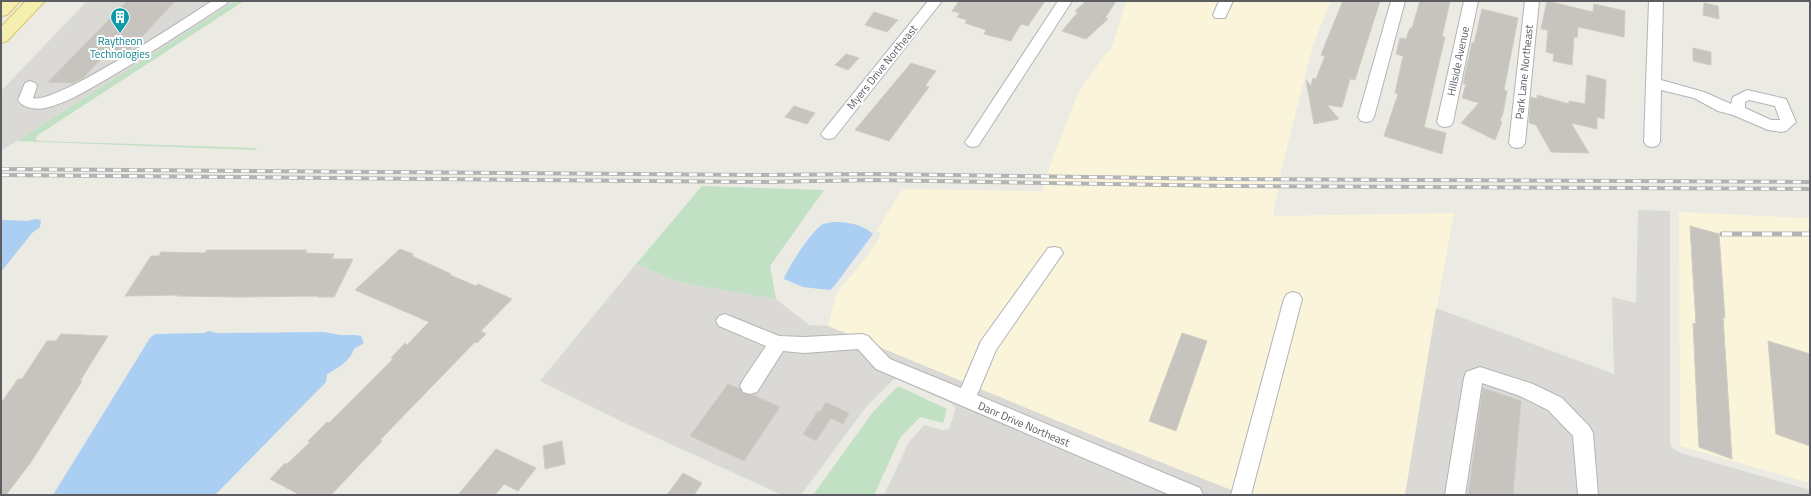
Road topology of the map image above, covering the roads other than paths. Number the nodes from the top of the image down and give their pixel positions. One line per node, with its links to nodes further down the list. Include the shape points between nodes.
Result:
1 (11, 1): 11 (main road)
2 (36, 1): 13 (main road)
3 (221, 1): 15 (street, via 118,67 66,96 35,104 25,100)
4 (935, 1): 19 (street, Myers Drive Northeast)
5 (1065, 1): 20 (street)
6 (1226, 1): 12 (street)
7 (1398, 1): 17 (street)
8 (1471, 1): 18 (street, Hillside Avenue)
9 (1532, 1): 22 (street, Park Lane Northeast)
10 (1656, 1): 14 (street)
11 (1, 11)
12 (1220, 15)
13 (1, 37)
14 (1654, 83): 16 (street, via 1699,95); 21 (street)
15 (30, 86)
16 (1738, 111)
17 (1366, 117)
18 (1445, 122)
19 (829, 134)
20 (973, 142)
21 (1652, 142)
22 (1517, 143)
23 (1054, 253): 28 (street, via 988,346)
24 (1293, 299): 30 (street)
25 (725, 321): 26 (street)
26 (778, 343): 27 (street); 28 (street, Danr Drive Northeast, via 804,346 862,341 883,364)
27 (750, 386)
28 (966, 399): 29 (street, Danr Drive Northeast)
29 (1193, 495)
30 (1242, 495)
31 (1455, 495): 32 (street, via 1473,378 1480,375 1526,390 1555,404 1583,433)
32 (1588, 495)

